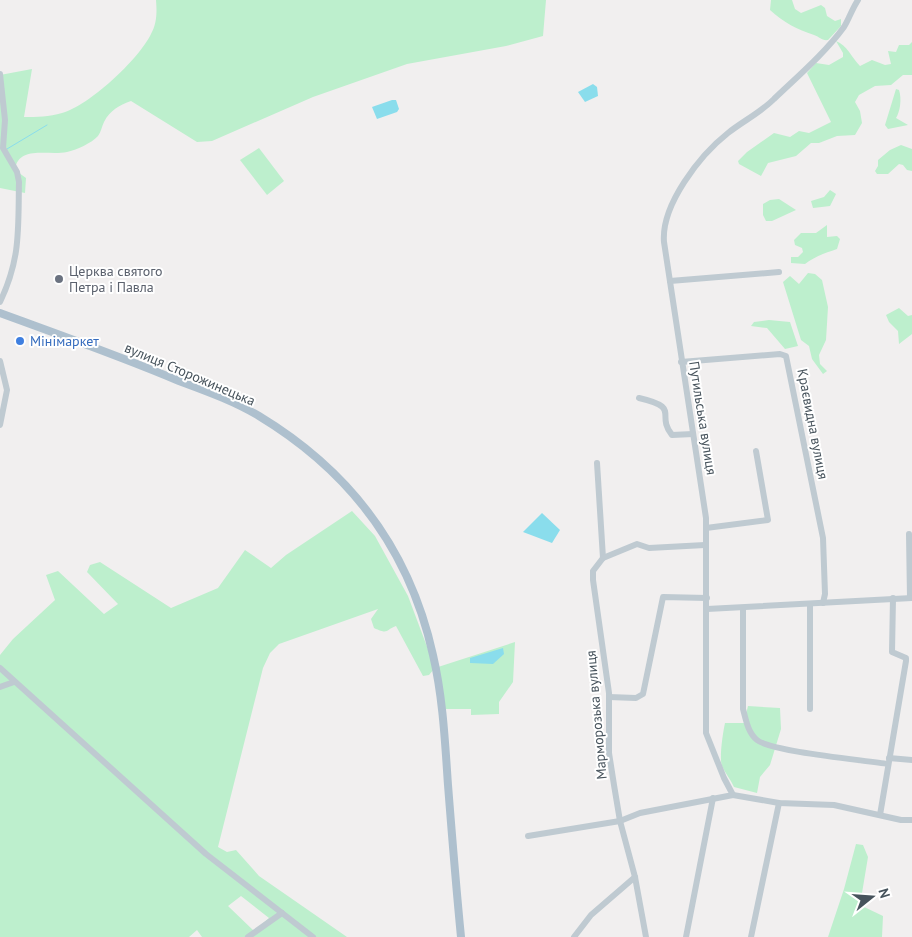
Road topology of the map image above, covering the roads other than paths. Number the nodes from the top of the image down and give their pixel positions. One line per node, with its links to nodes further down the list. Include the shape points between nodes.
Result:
1 (858, 0): 4 (street, Путильська вулиця, via 844,27 814,59 766,107 724,136 688,179 670,208 665,225 664,242)
2 (0, 74): 5 (street, via 5,120 4,148 20,182 17,256)
3 (779, 272): 4 (street)
4 (670, 281): 8 (street, Путильська вулиця)
5 (0, 302)
6 (0, 313): 44 (main road, вулиця Сторожинецька, via 159,372 258,416 324,462 366,508 407,577 423,615 433,656 445,739)
7 (0, 361): 10 (street, via 5,377)
8 (681, 362): 12 (street, Путильська вулиця); 22 (street, Краєвидна вулиця, via 786,356 823,538)
9 (639, 398): 12 (street, via 659,403 666,410 667,429 672,435)
10 (3, 401): 11 (street)
11 (0, 425)
12 (693, 434): 15 (street, Путильська вулиця)
13 (756, 451): 15 (street, via 768,520)
14 (597, 463): 18 (street, Марморозька вулиця)
15 (706, 528): 17 (street, Путильська вулиця)
16 (909, 534): 21 (street)
17 (705, 546): 18 (street, via 649,548 637,544); 19 (street, Путильська вулиця)
18 (603, 558): 29 (street, Марморозька вулиця, via 593,571 593,580)
19 (707, 598): 25 (street, Путильська вулиця); 29 (street, via 663,597 643,694 636,698)
20 (893, 598): 21 (street); 22 (street); 32 (street, via 892,652 906,658 906,661)
21 (911, 598)
22 (823, 603): 23 (street)
23 (810, 604): 24 (street); 30 (street)
24 (743, 608): 25 (street); 32 (street, via 744,709 747,725 757,740 791,750)
25 (707, 609): 33 (street, Путильська вулиця, via 706,733)
26 (0, 668): 27 (street)
27 (14, 682): 28 (street); 41 (street, via 68,727 206,854)
28 (0, 688)
29 (609, 697): 38 (street, Марморозька вулиця, via 609,753)
30 (810, 709)
31 (912, 760): 32 (street)
32 (889, 761): 36 (street)
33 (733, 795): 34 (street); 35 (street)
34 (713, 798): 38 (street, via 640,813); 47 (street)
35 (779, 803): 36 (street, via 834,805); 48 (street)
36 (880, 815): 37 (street)
37 (912, 820)
38 (620, 821): 39 (street); 40 (street, Марморозька вулиця)
39 (528, 836)
40 (635, 877): 45 (street, via 591,915); 46 (street, Марморозька вулиця)
41 (282, 913): 42 (street); 43 (street)
42 (248, 937)
43 (313, 937)
44 (461, 937)
45 (574, 937)
46 (646, 937)
47 (686, 937)
48 (751, 937)

